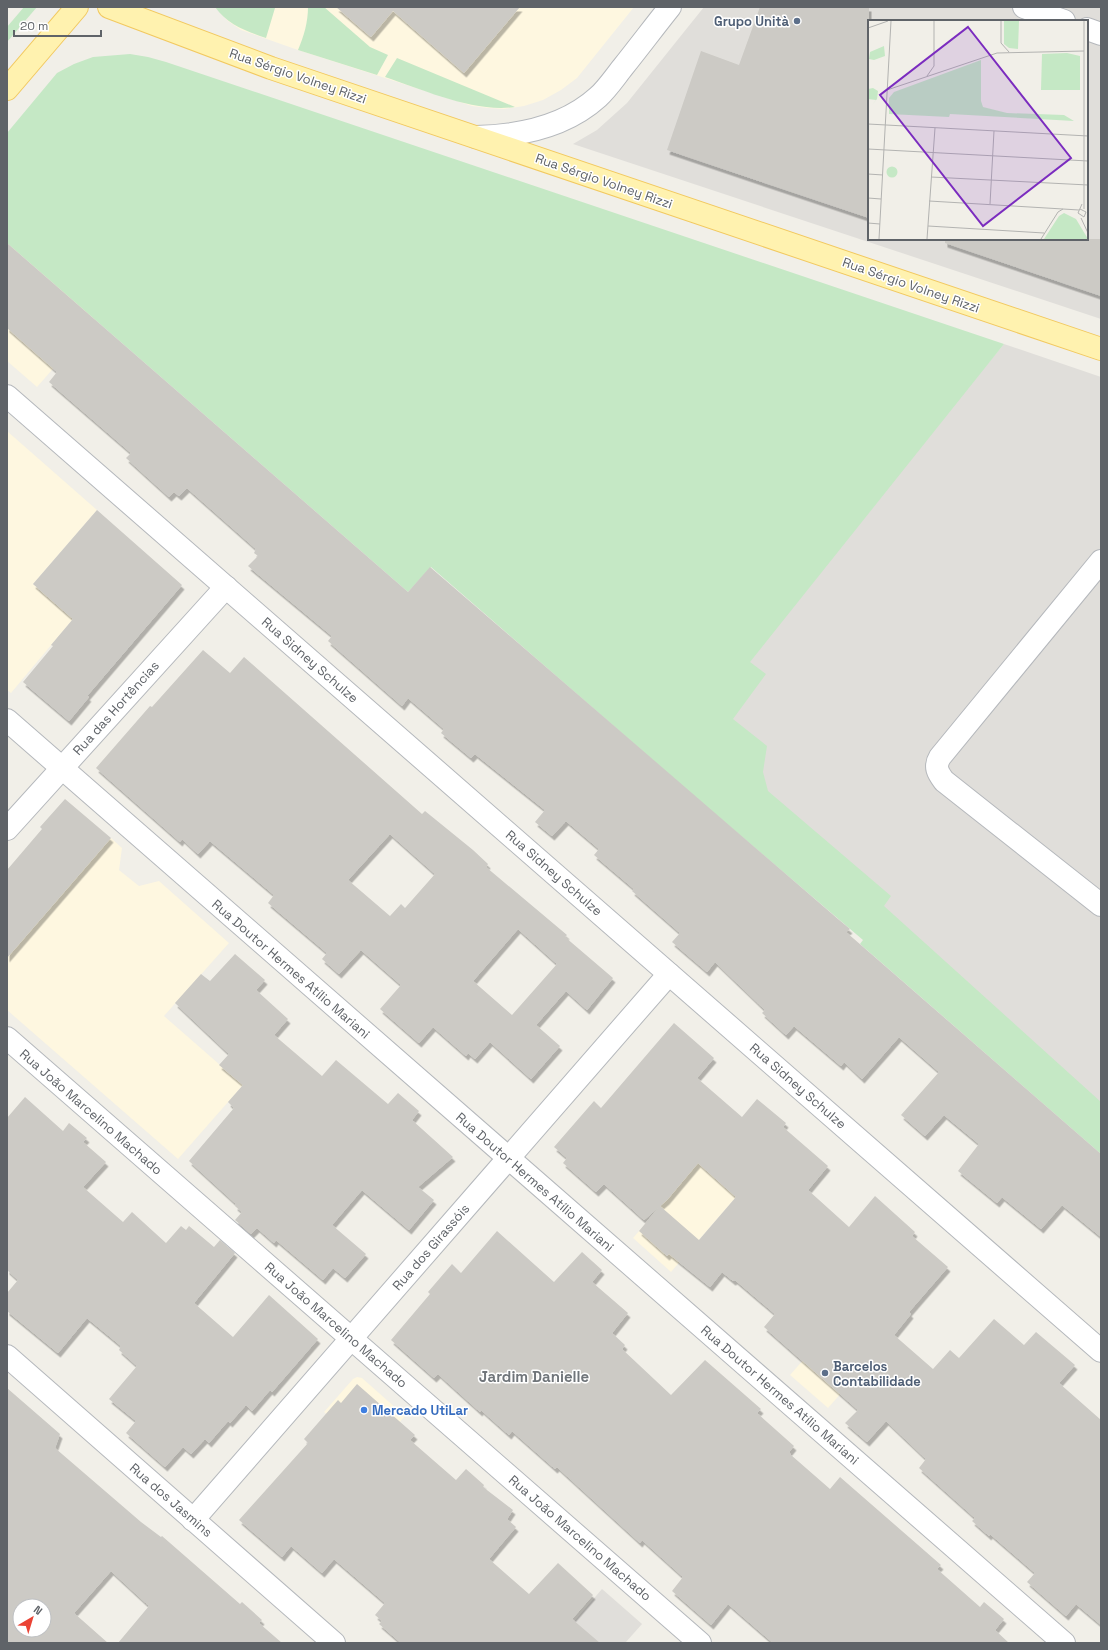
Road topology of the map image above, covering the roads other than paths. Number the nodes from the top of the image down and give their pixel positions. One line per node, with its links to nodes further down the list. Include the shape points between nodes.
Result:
1 (77, 7): 8 (main road)
2 (109, 7): 9 (main road, Rua Sérgio Volney Rizzi, via 271,68)
3 (670, 7): 9 (street, via 598,97 582,109 557,123 528,131)
4 (1024, 7): 5 (street)
5 (1061, 20)
6 (1088, 29): 7 (street)
7 (1101, 34)
8 (7, 89)
9 (475, 137): 10 (main road, Rua Sérgio Volney Rizzi)
10 (1101, 349)
11 (7, 396): 13 (street, Rua Sidney Schulze)
12 (1101, 561): 17 (street, via 940,757 936,768 944,781)
13 (226, 587): 15 (street, Rua das Hortências); 18 (street, Rua Sidney Schulze)
14 (7, 720): 15 (street, Rua Doutor Hermes Atílio Mariani)
15 (62, 768): 16 (street, Rua das Hortências); 20 (street, Rua Doutor Hermes Atílio Mariani)
16 (7, 830)
17 (1101, 905)
18 (669, 974): 20 (street, Rua dos Girassóis); 22 (street, Rua Sidney Schulze)
19 (7, 1038): 21 (street, Rua João Marcelino Machado)
20 (509, 1158): 21 (street, Rua dos Girassóis); 27 (street, Rua Doutor Hermes Atílio Mariani)
21 (351, 1338): 24 (street, Rua dos Girassóis); 26 (street, Rua João Marcelino Machado)
22 (1101, 1351)
23 (7, 1356): 24 (street, Rua dos Jasmins)
24 (193, 1520): 25 (street, Rua dos Jasmins)
25 (334, 1643)
26 (700, 1643)
27 (1064, 1643)

